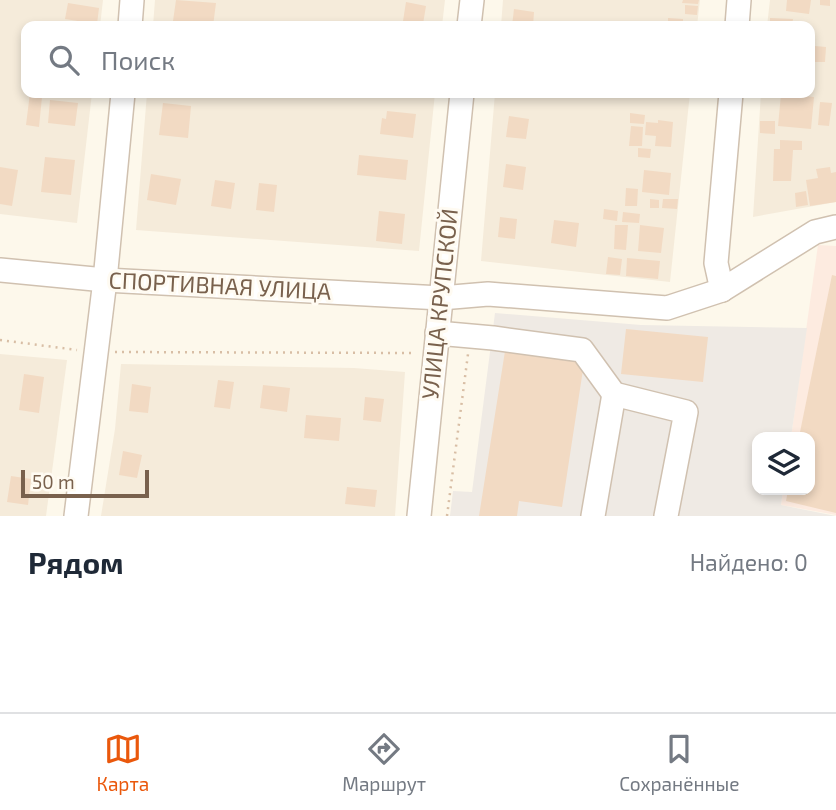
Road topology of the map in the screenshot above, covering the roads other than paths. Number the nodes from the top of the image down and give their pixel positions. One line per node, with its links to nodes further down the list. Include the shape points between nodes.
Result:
1 (132, 0): 4 (street)
2 (472, 0): 5 (street)
3 (739, 0): 6 (street)
4 (130, 21)
5 (470, 21)
6 (737, 21)
7 (123, 98): 12 (street)
8 (461, 98): 14 (street, УЛИЦА КРУПСКОЙ)
9 (731, 98): 13 (street, via 716,263)
10 (836, 227): 13 (street, СПОРТИВНАЯ УЛИЦА, via 815,232)
11 (0, 270): 12 (street, СПОРТИВНАЯ УЛИЦА)
12 (105, 280): 14 (street, СПОРТИВНАЯ УЛИЦА); 17 (street)
13 (722, 290): 14 (street, СПОРТИВНАЯ УЛИЦА, via 667,308 488,294)
14 (441, 298): 15 (street, УЛИЦА КРУПСКОЙ)
15 (436, 343): 16 (street, via 493,338 582,350); 18 (street, УЛИЦА КРУПСКОЙ)
16 (614, 394): 19 (street); 20 (street, via 686,412)
17 (76, 516)
18 (419, 516)
19 (593, 516)
20 (666, 516)

